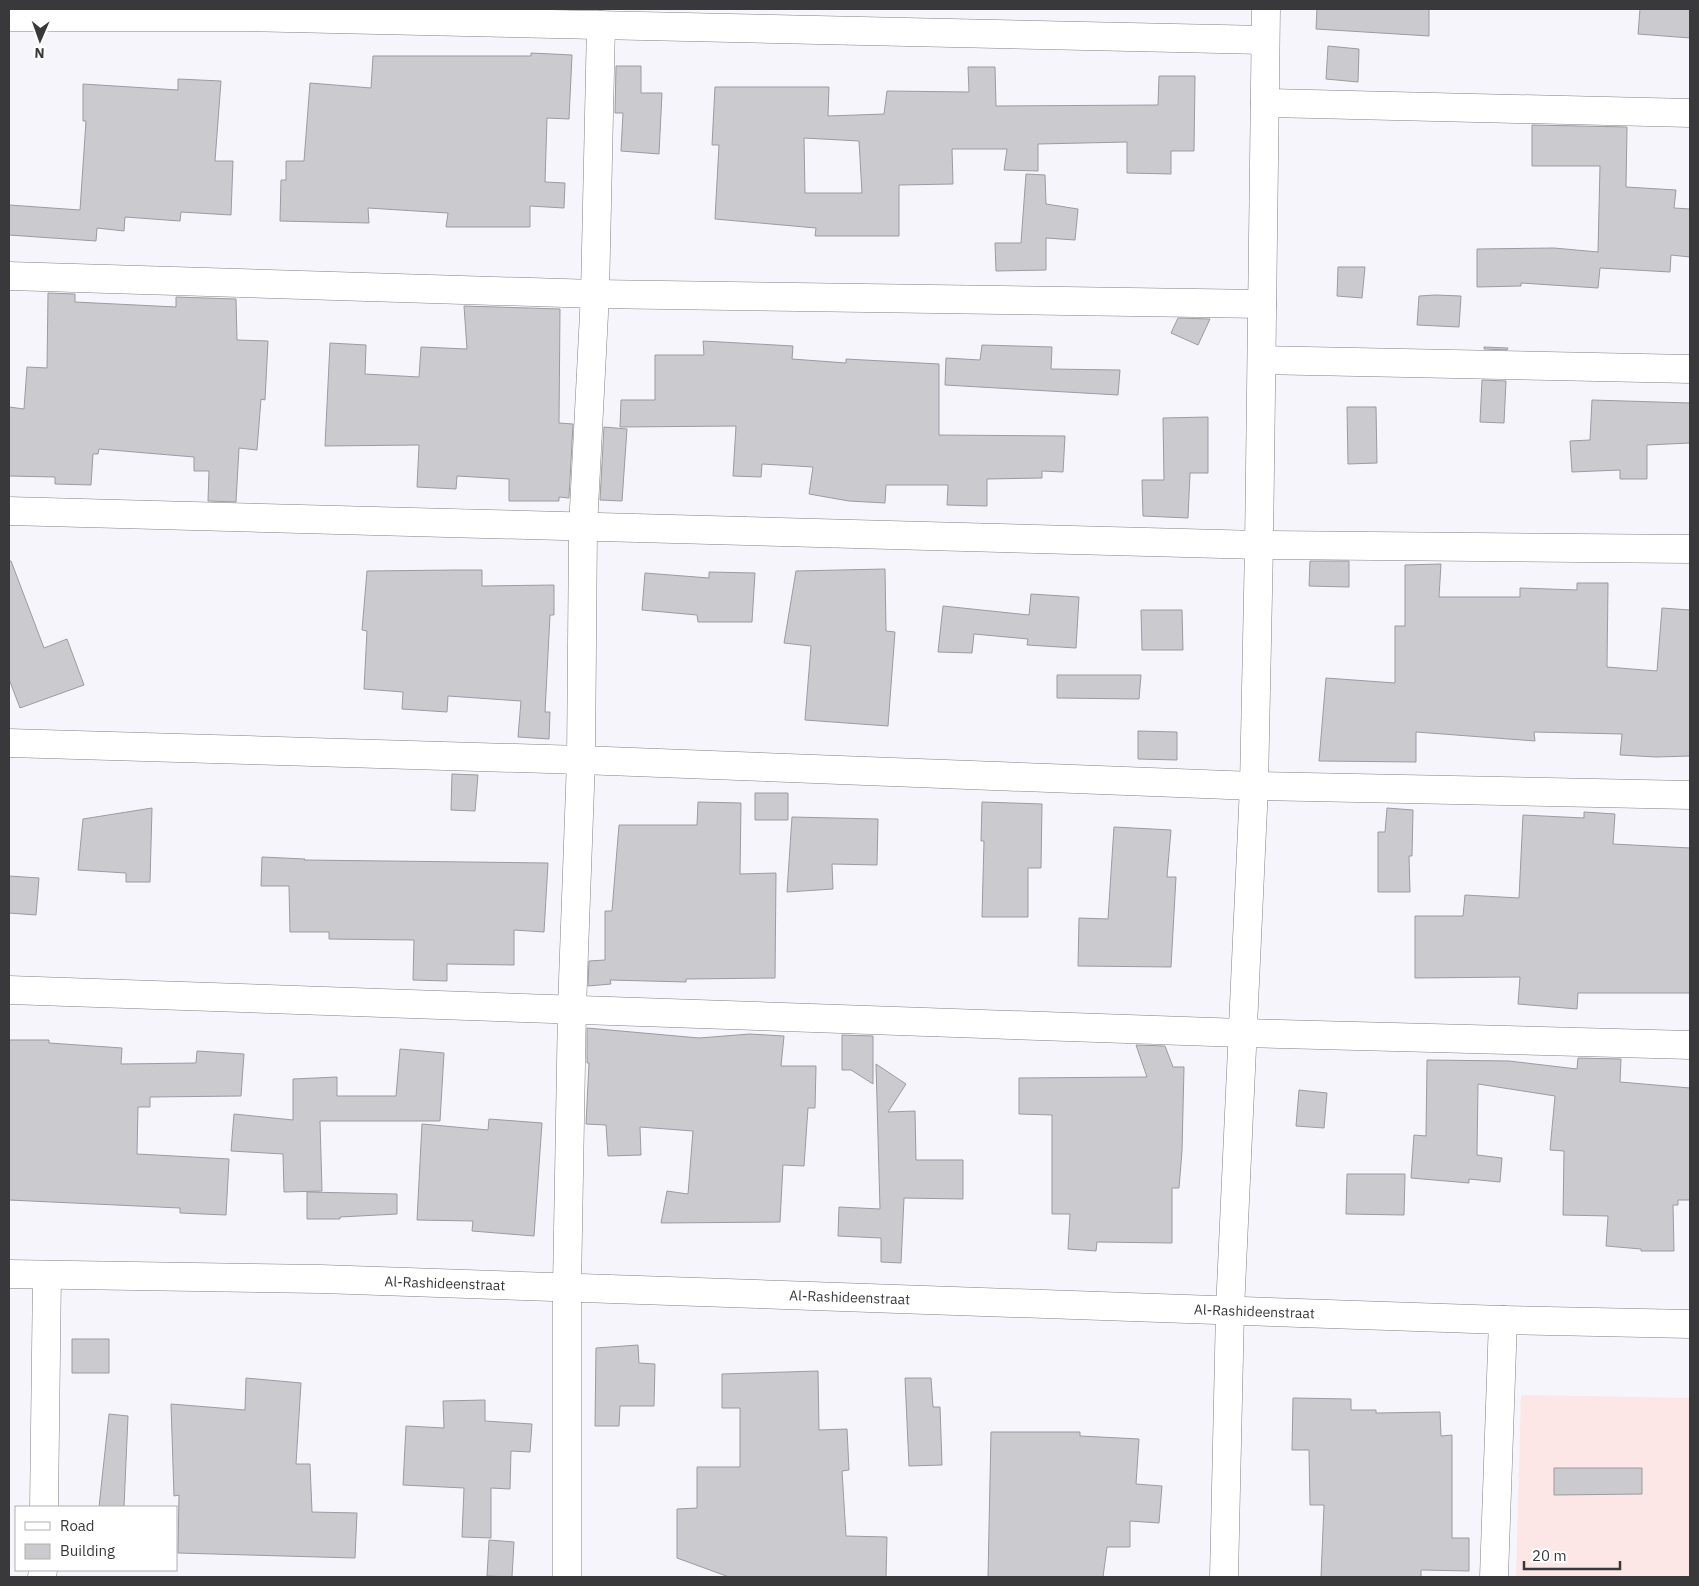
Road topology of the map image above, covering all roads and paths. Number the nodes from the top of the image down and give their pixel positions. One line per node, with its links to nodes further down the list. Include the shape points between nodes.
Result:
1 (1266, 9): 6 (street)
2 (246, 13): 3 (street); 5 (street)
3 (9, 16)
4 (693, 18): 5 (street); 6 (street)
5 (601, 25): 10 (street)
6 (1265, 40): 7 (street)
7 (1265, 103): 8 (street); 11 (street)
8 (1690, 113)
9 (9, 276): 10 (street)
10 (595, 294): 11 (street); 15 (street)
11 (1262, 304): 12 (street)
12 (1262, 360): 13 (street); 16 (street)
13 (1690, 369)
14 (9, 511): 15 (street)
15 (583, 528): 16 (street); 19 (street)
16 (1260, 544): 17 (street); 20 (street)
17 (1690, 549)
18 (9, 743): 19 (street)
19 (581, 760): 20 (street); 23 (street)
20 (1254, 786): 21 (street); 24 (street)
21 (1690, 795)
22 (9, 990): 23 (street)
23 (572, 1008): 24 (street); 28 (street)
24 (1242, 1033): 25 (street); 29 (street)
25 (1690, 1046)
26 (9, 1274): 27 (street, Al-Rashideenstraat)
27 (47, 1275): 28 (street, Al-Rashideenstraat, via 320,1278); 32 (street)
28 (567, 1287): 29 (street, Al-Rashideenstraat); 33 (street)
29 (1230, 1310): 30 (street, Al-Rashideenstraat); 34 (street)
30 (1503, 1320): 31 (street, Al-Rashideenstraat); 35 (street)
31 (1690, 1324)
32 (44, 1506)
33 (567, 1577)
34 (1224, 1577)
35 (1494, 1577)

